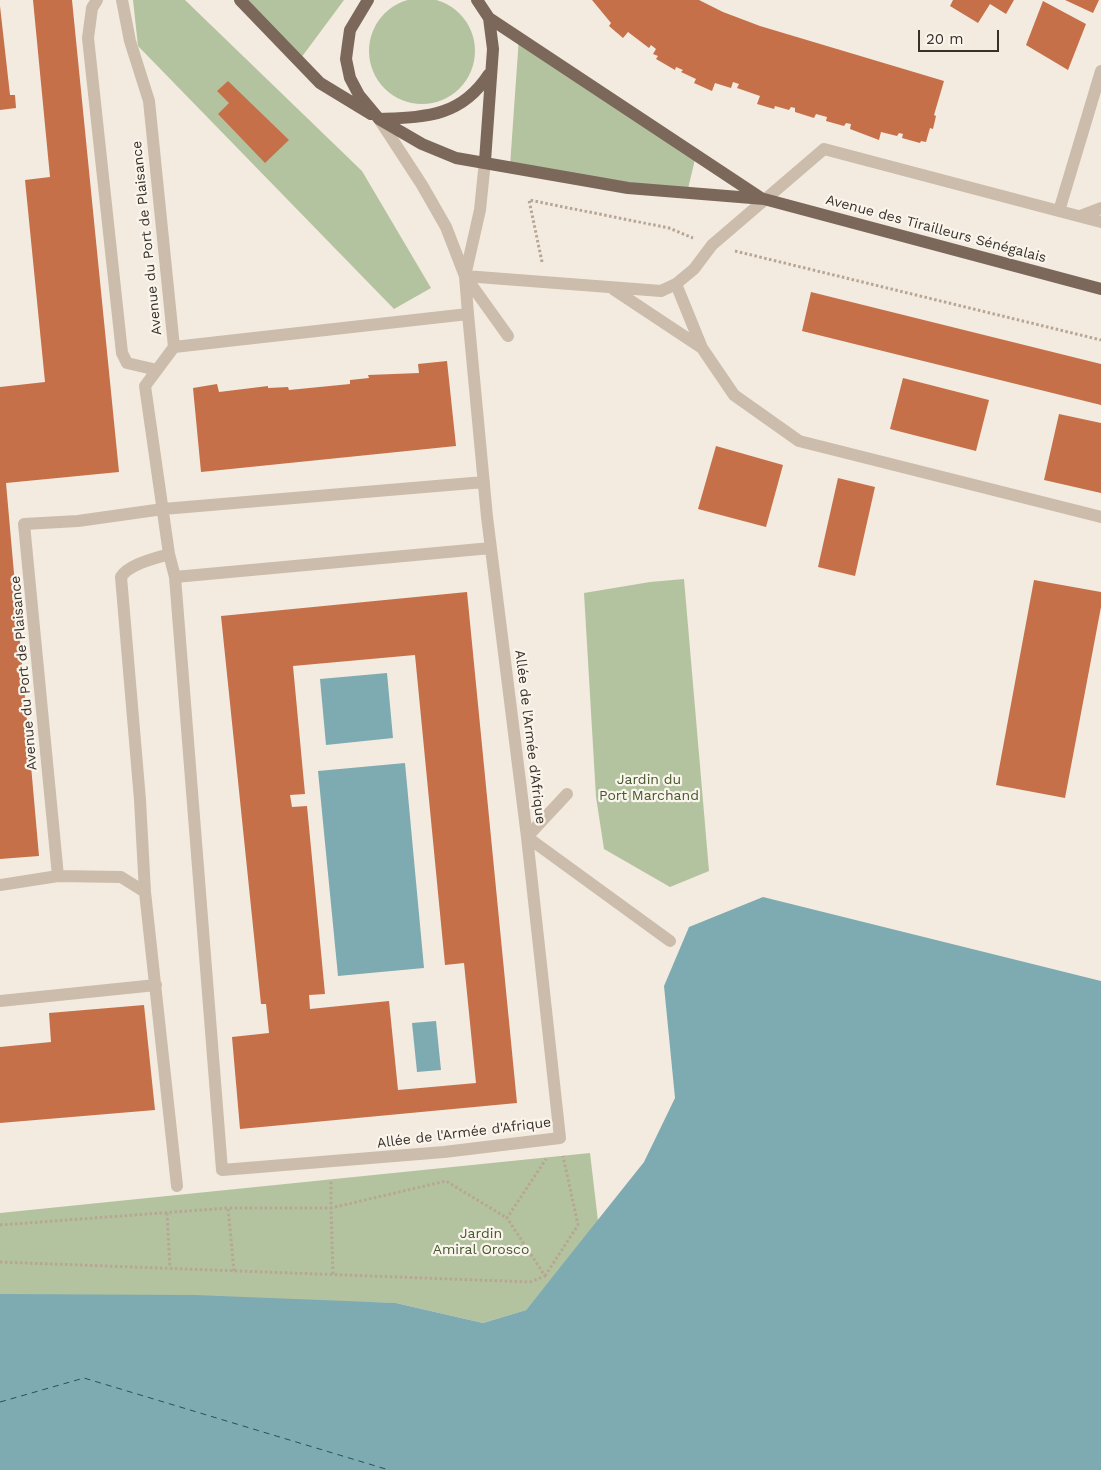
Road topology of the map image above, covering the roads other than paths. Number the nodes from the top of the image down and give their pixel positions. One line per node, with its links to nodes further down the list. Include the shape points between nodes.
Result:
1 (97, 0): 25 (street, via 92,8 88,38 122,353 127,363)
2 (122, 0): 23 (street, Avenue du Port de Plaisance, via 148,101)
3 (240, 0): 10 (main road, Avenue des Tirailleurs Sénégalais, via 320,83)
4 (368, 0): 10 (main road, via 350,30 346,59 350,78 359,95)
5 (477, 0): 7 (main road)
6 (484, 0): 7 (main road)
7 (489, 18): 9 (main road, via 493,49); 12 (main road, Avenue des Tirailleurs Sénégalais)
8 (1101, 71): 14 (street)
9 (490, 72): 10 (main road, via 477,92 452,108 417,117); 11 (main road)
10 (379, 119): 11 (main road, Avenue des Tirailleurs Sénégalais, via 422,144 456,158); 17 (street, Allée de l'Armée d'Afrique, via 446,227)
11 (485, 161): 12 (main road, Avenue des Tirailleurs Sénégalais, via 628,188); 17 (street, Allée de l'Armée d'Afrique, via 480,210)
12 (764, 199): 14 (street, via 824,149); 18 (street, via 712,245 694,270); 20 (main road, Avenue des Tirailleurs Sénégalais)
13 (1101, 208): 15 (street)
14 (1058, 212): 15 (street)
15 (1080, 216): 16 (street)
16 (1101, 222)
17 (466, 276): 19 (street); 21 (street, Allée de l'Armée d'Afrique); 22 (street)
18 (676, 284): 19 (street, via 661,291); 24 (street)
19 (610, 287): 24 (street)
20 (1101, 289)
21 (468, 314): 23 (street); 26 (street, Allée de l'Armée d'Afrique)
22 (508, 336)
23 (174, 347): 25 (street, Avenue du Port de Plaisance)
24 (702, 348): 28 (street, via 734,395 798,441)
25 (157, 370): 27 (street, Avenue du Port de Plaisance, via 145,386)
26 (484, 482): 27 (street); 29 (street, Allée de l'Armée d'Afrique)
27 (163, 509): 30 (street); 34 (street, Avenue du Port de Plaisance, via 24,524)
28 (1101, 518)
29 (491, 548): 31 (street); 33 (street, Allée de l'Armée d'Afrique)
30 (169, 554): 31 (street); 36 (street, via 136,566 121,578)
31 (174, 577): 33 (street, Allée de l'Armée d'Afrique, via 222,1170 330,1163 560,1138)
32 (567, 794): 33 (street)
33 (527, 837): 37 (street)
34 (58, 876): 35 (street); 36 (street, via 121,877)
35 (0, 885)
36 (145, 892): 38 (street)
37 (670, 942)
38 (156, 985): 39 (street); 40 (street)
39 (0, 1000)
40 (177, 1186)

